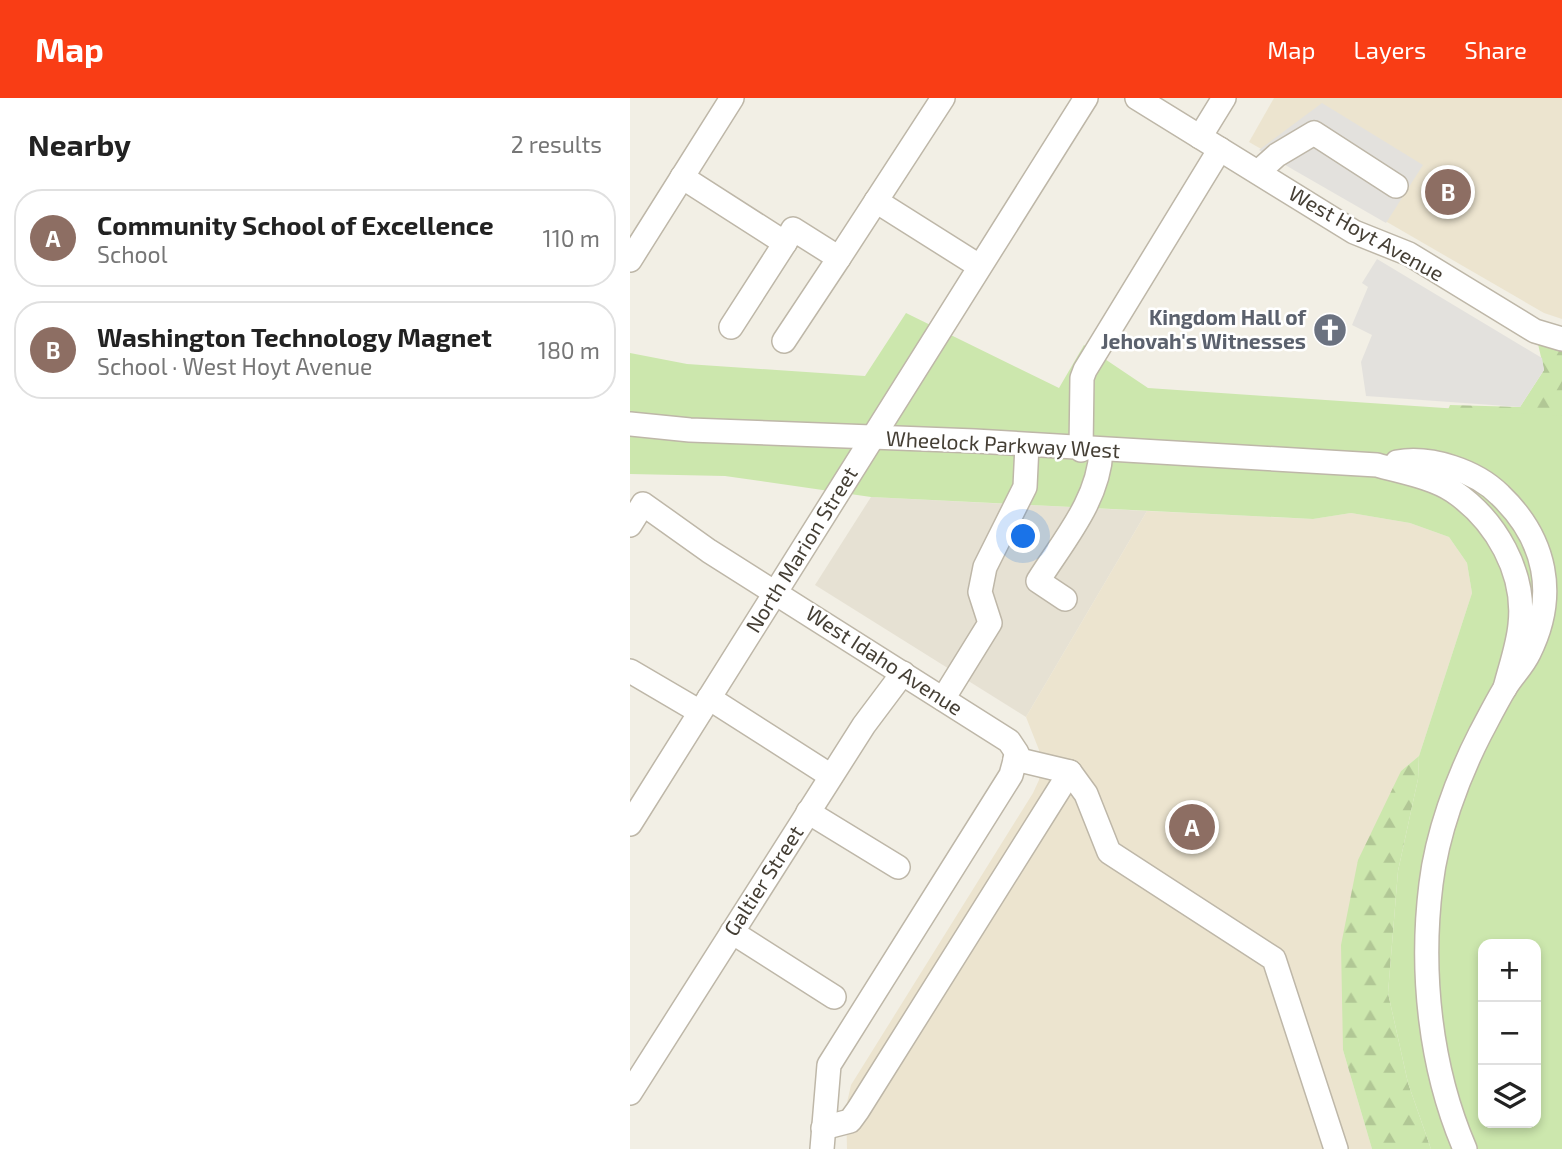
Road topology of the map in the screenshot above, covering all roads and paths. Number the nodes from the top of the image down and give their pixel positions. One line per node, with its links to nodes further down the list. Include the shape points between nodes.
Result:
1 (732, 98): 9 (street)
2 (943, 98): 11 (street)
3 (1086, 98): 15 (street, North Marion Street)
4 (1137, 98): 6 (street, West Hoyt Avenue)
5 (1224, 98): 6 (street)
6 (1200, 137): 7 (street, West Hoyt Avenue)
7 (1220, 149): 8 (street, West Hoyt Avenue); 22 (street, via 1085,370 1080,403)
8 (1258, 172): 10 (street, via 1314,133); 17 (street, West Hoyt Avenue, via 1354,232 1409,254 1524,325)
9 (682, 177): 12 (street); 14 (street)
10 (1396, 186)
11 (876, 201): 13 (street); 15 (street)
12 (785, 243): 13 (street, via 793,229); 16 (street)
13 (839, 258): 18 (street)
14 (630, 260)
15 (979, 266): 20 (street, North Marion Street)
16 (732, 327)
17 (1562, 339)
18 (784, 341)
19 (630, 424): 20 (street, Wheelock Parkway West)
20 (874, 438): 21 (street, Wheelock Parkway West); 25 (street, North Marion Street)
21 (1027, 445): 22 (street, Wheelock Parkway West); 30 (street, via 1025,487 985,567 980,592 990,622)
22 (1091, 450): 23 (street, Wheelock Parkway West); 26 (street, via 1100,471 1092,493 1038,581)
23 (1377, 466): 29 (street, Wheelock Parkway West, via 1452,491 1481,515 1504,545 1515,573 1521,624); 29 (street, Wheelock Parkway West, via 1430,463 1473,475 1494,488 1526,522 1536,544 1545,589 1538,631)
24 (630, 525): 25 (street, West Idaho Avenue, via 643,504)
25 (776, 592): 28 (street, West Idaho Avenue); 31 (street, North Marion Street)
26 (1065, 599)
27 (630, 671): 31 (street)
28 (903, 673): 30 (street, West Idaho Avenue); 34 (street, Galtier Street)
29 (1505, 688): 43 (street, Wheelock Parkway West, via 1479,735 1449,807 1431,883 1430,1017 1439,1069)
30 (943, 699): 32 (street, West Idaho Avenue, via 1009,741)
31 (705, 705): 34 (street); 36 (street, North Marion Street)
32 (1016, 756): 33 (street); 41 (street, via 1011,775 829,1065)
33 (1070, 772): 41 (street, via 850,1121); 42 (street, via 1086,794 1109,852 1274,959)
34 (831, 776): 35 (street, Galtier Street)
35 (808, 812): 37 (street); 38 (street, Galtier Street)
36 (630, 824)
37 (898, 867)
38 (732, 932): 39 (street); 40 (street, Galtier Street)
39 (834, 997)
40 (630, 1093)
41 (822, 1138)
42 (1336, 1149)
43 (1465, 1149)

